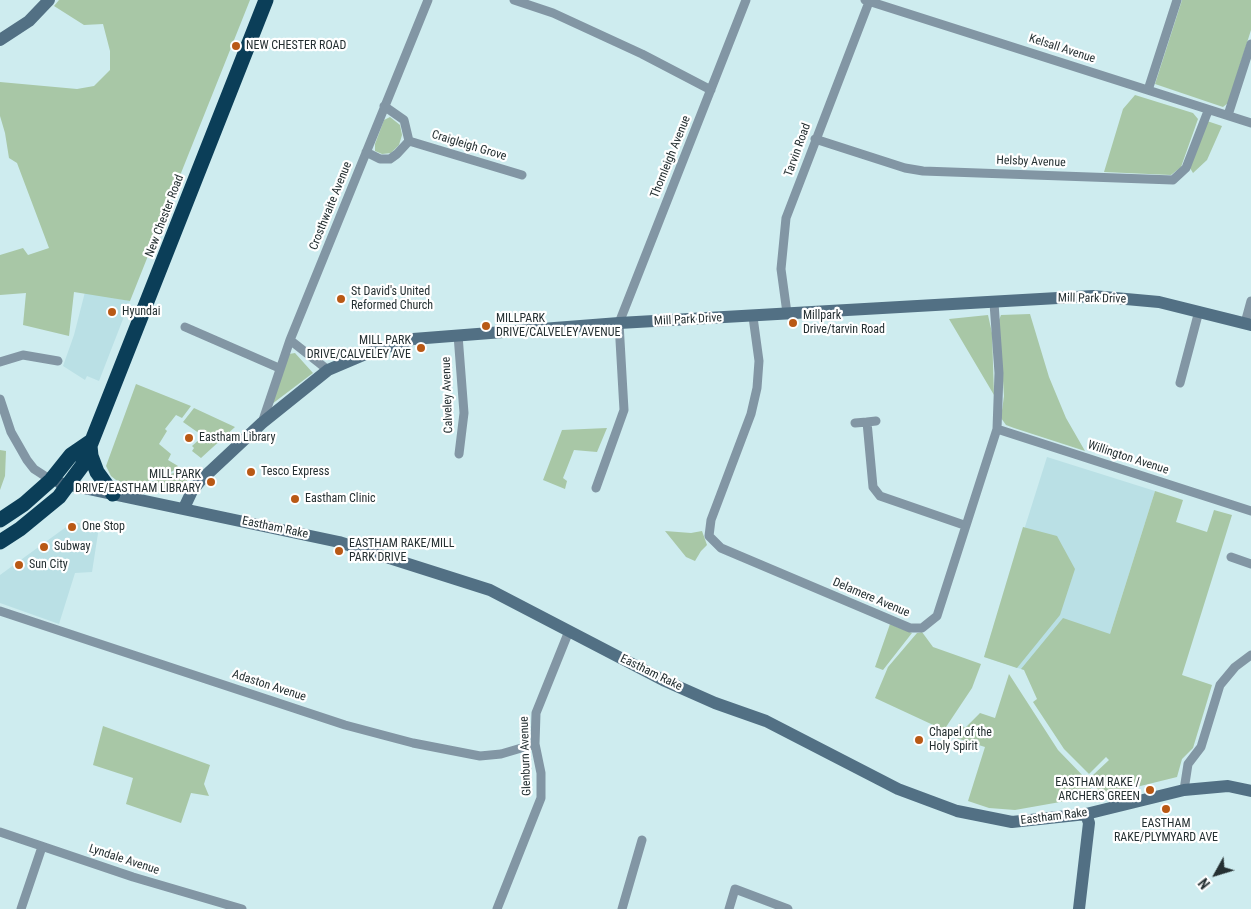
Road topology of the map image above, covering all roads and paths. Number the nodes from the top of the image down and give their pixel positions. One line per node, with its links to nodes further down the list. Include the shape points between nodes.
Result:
1 (49, 0): 8 (street, via 29,21)
2 (266, 0): 39 (highway, New Chester Road)
3 (428, 0): 12 (street, Crosthwaite Avenue)
4 (514, 0): 10 (street, via 554,13)
5 (746, 0): 10 (street, Thornleigh Avenue)
6 (1177, 0): 11 (street)
7 (867, 1): 11 (street, Kelsall Avenue); 16 (street, Tarvin Road)
8 (0, 40)
9 (1251, 44): 14 (street)
10 (711, 90): 25 (street, Thornleigh Avenue)
11 (1148, 90): 13 (street, Kelsall Avenue)
12 (384, 106): 17 (street, via 404,120); 18 (street, Crosthwaite Avenue)
13 (1208, 110): 14 (street, Kelsall Avenue); 16 (street, Helsby Avenue, via 1186,168 1173,180 923,171)
14 (1228, 115): 15 (street, Kelsall Avenue)
15 (1251, 122)
16 (815, 139): 23 (street, Tarvin Road, via 786,218 781,269)
17 (409, 141): 18 (street, via 390,158 380,159); 19 (street, Craigleigh Grove)
18 (366, 152): 29 (street, Crosthwaite Avenue)
19 (522, 175)
20 (1251, 301): 26 (street)
21 (994, 303): 22 (street, Mill Park Drive, via 1028,298 1093,296 1158,302); 23 (street, Mill Park Drive); 38 (street, Delamere Avenue, via 999,373)
22 (1200, 311): 26 (street, Mill Park Drive); 34 (street)
23 (787, 313): 24 (street, Mill Park Drive)
24 (753, 317): 25 (street, Mill Park Drive); 48 (street, Delamere Avenue, via 758,361 757,388 751,414 711,520 709,536 714,543 910,628 922,628 937,616)
25 (619, 323): 28 (street, Mill Park Drive); 43 (street, via 624,410)
26 (1248, 324)
27 (185, 327): 32 (street)
28 (458, 335): 33 (street, Mill Park Drive, via 413,339); 40 (street, Calveley Avenue, via 464,413)
29 (290, 340): 32 (street, Crosthwaite Avenue); 33 (street)
30 (58, 361): 31 (street, via 23,355)
31 (0, 362)
32 (280, 368): 36 (street, Crosthwaite Avenue)
33 (328, 370): 36 (street, Mill Park Drive)
34 (1180, 383)
35 (0, 399): 41 (street, via 11,432 27,460)
36 (262, 423): 45 (street, Mill Park Drive, via 201,480 192,490)
37 (855, 423): 48 (street, via 872,422 873,487 880,496)
38 (997, 429): 46 (street, Willington Avenue); 48 (street, Delamere Avenue)
39 (90, 442): 41 (highway, via 71,455); 42 (highway, New Chester Road, via 80,470); 44 (highway, via 97,472)
40 (459, 454)
41 (51, 480): 42 (street, Eastham Rake); 47 (highway)
42 (68, 487): 44 (street, Eastham Rake); 49 (highway, New Chester Road, via 41,513)
43 (596, 488)
44 (112, 494): 45 (street, Eastham Rake)
45 (184, 508): 53 (street, Eastham Rake, via 339,542 430,570 490,590)
46 (1251, 511)
47 (0, 520)
48 (964, 525)
49 (0, 542)
50 (1231, 557): 51 (street)
51 (1251, 564)
52 (0, 611): 55 (street, Adaston Avenue, via 345,725 413,743 480,756 501,754)
53 (569, 631): 55 (street, Glenburn Avenue, via 536,713); 58 (street, Eastham Rake, via 663,680 766,721 898,789 957,811 1012,822)
54 (1251, 655): 56 (street, via 1235,667 1220,685 1201,747 1188,764)
55 (535, 744): 65 (street, Glenburn Avenue, via 541,773 541,798)
56 (1184, 790): 57 (street, Eastham Rake, via 1228,786); 58 (street, Eastham Rake)
57 (1251, 791)
58 (1086, 814): 69 (street, via 1088,823)
59 (0, 832): 61 (street, Lyndale Avenue)
60 (642, 840): 66 (street)
61 (42, 847): 62 (street, Lyndale Avenue); 63 (street)
62 (218, 905): 64 (street, Lyndale Avenue)
63 (21, 909)
64 (242, 909)
65 (496, 909)
66 (622, 909)
67 (729, 909): 68 (street, via 735,889)
68 (788, 909)
69 (1079, 909)

